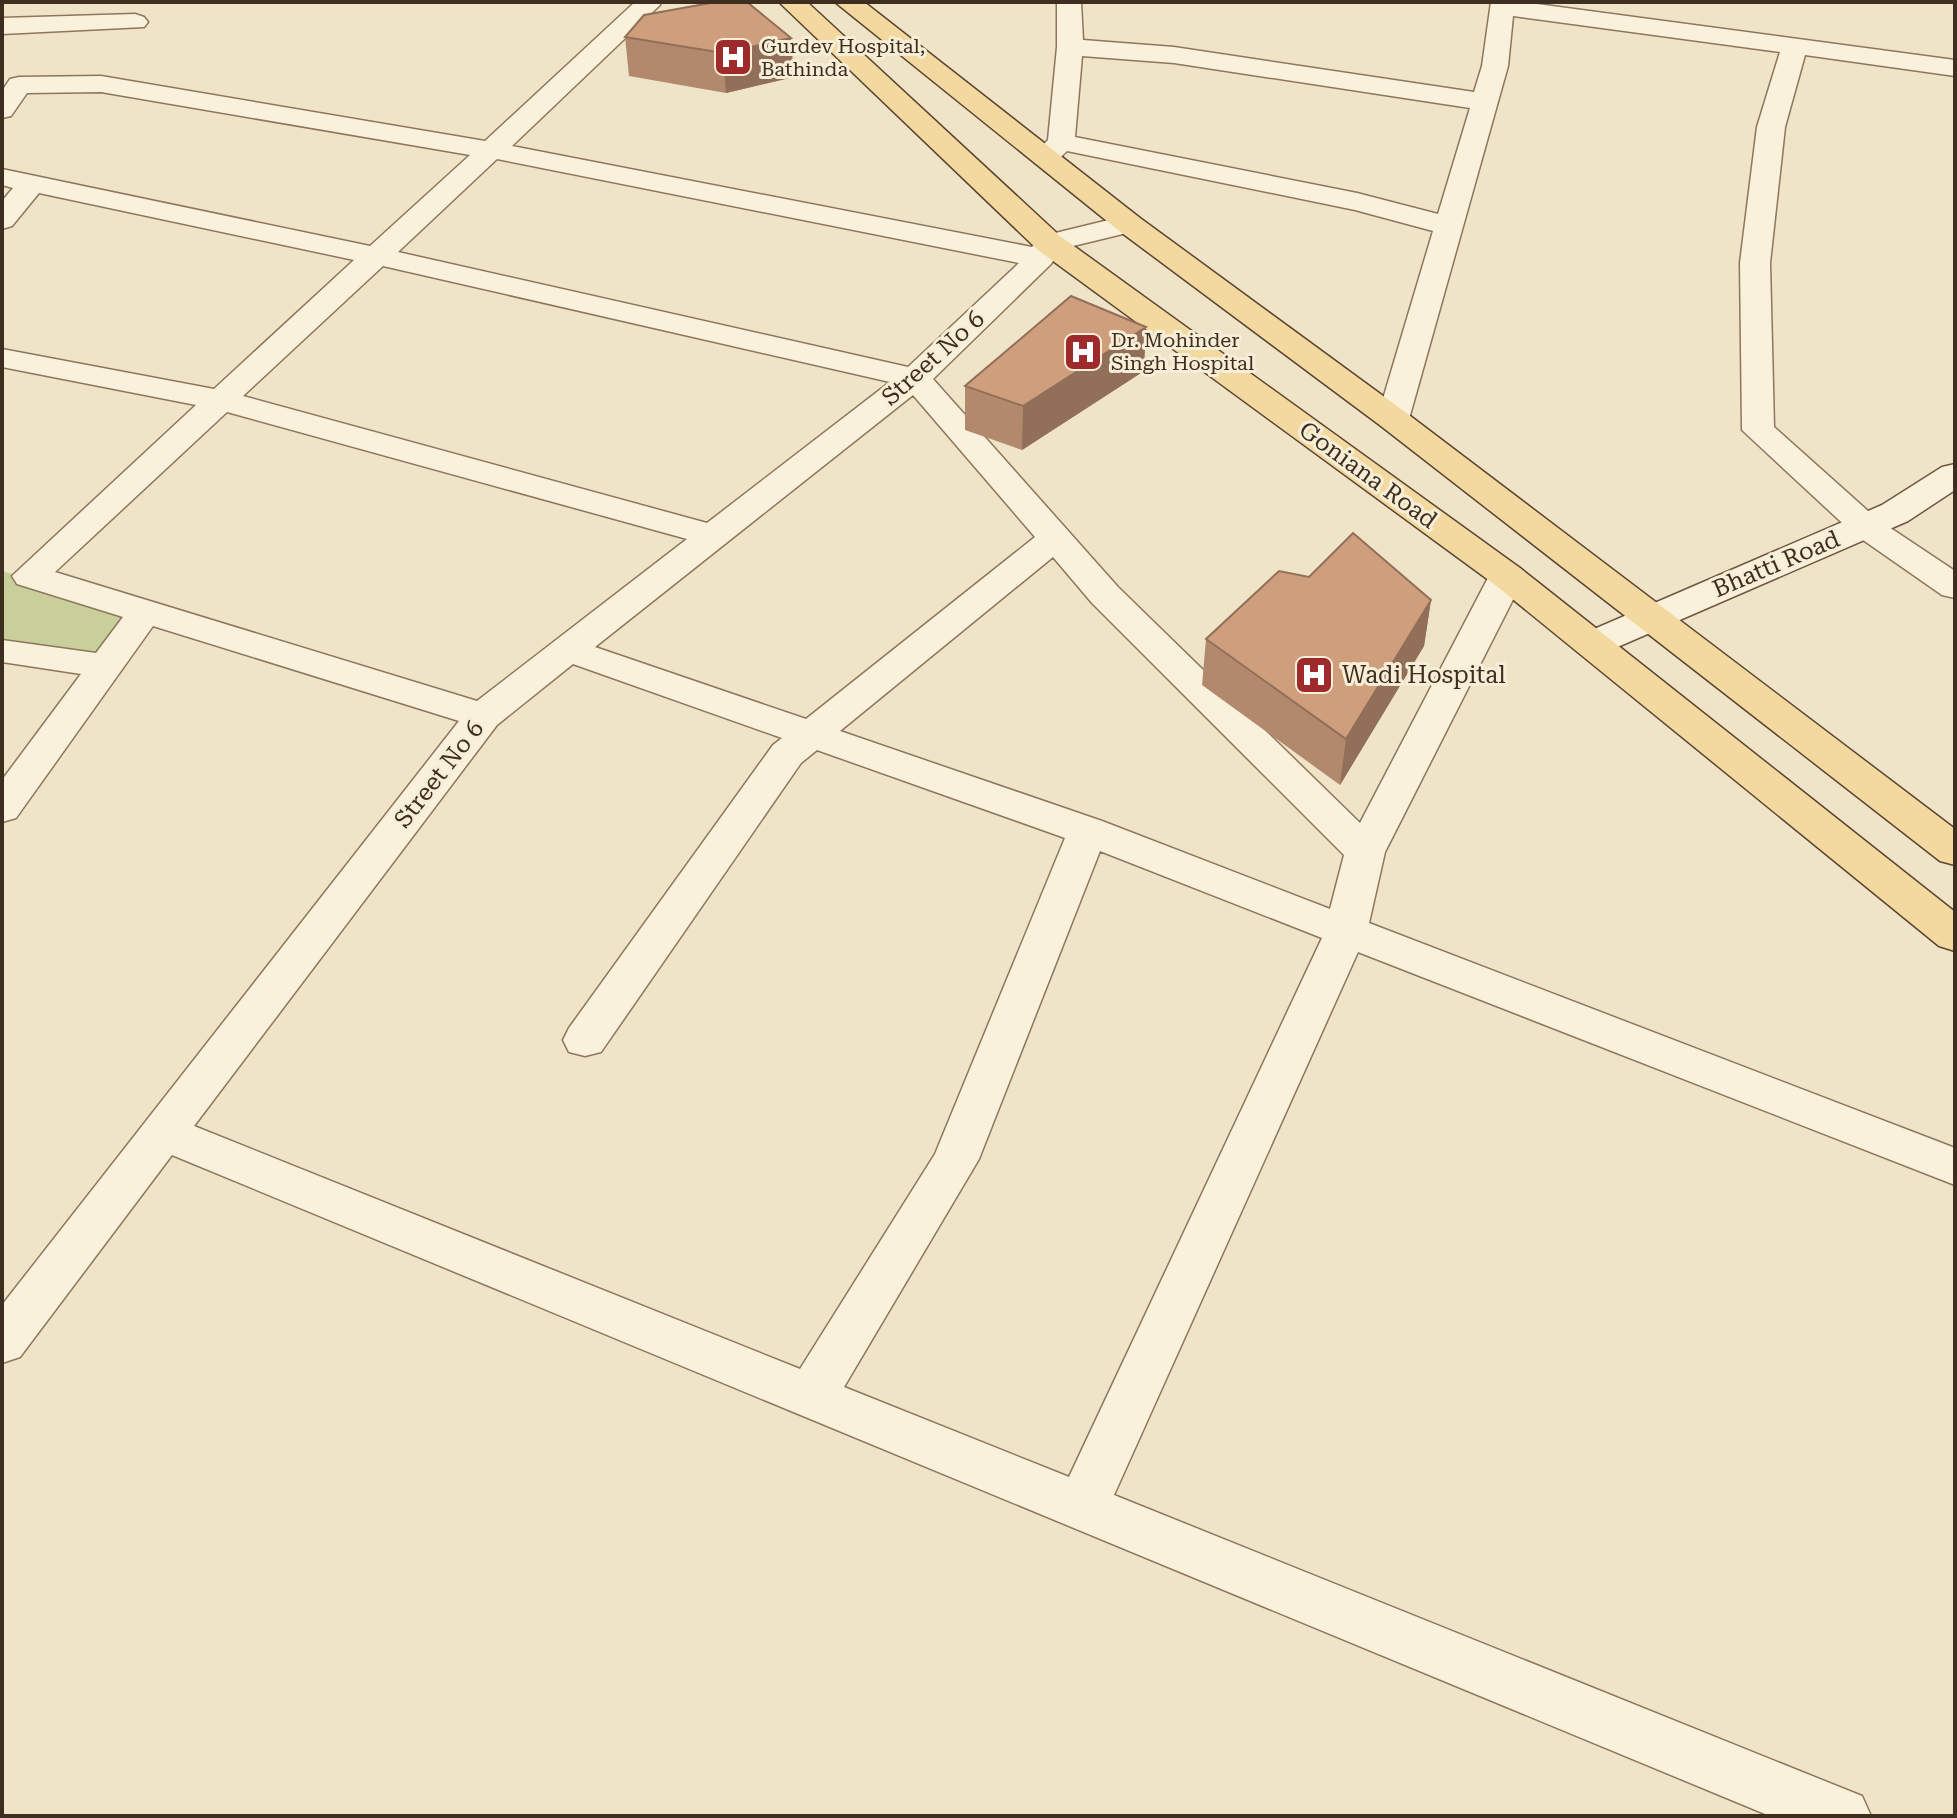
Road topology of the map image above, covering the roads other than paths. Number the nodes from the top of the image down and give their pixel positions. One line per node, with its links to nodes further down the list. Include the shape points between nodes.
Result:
1 (647, 2): 16 (street)
2 (792, 2): 22 (main road, Goniana Road)
3 (848, 2): 17 (main road)
4 (1069, 2): 11 (street)
5 (1704, 2): 9 (street)
6 (1497, 5): 9 (street); 14 (street, via 1495,66)
7 (142, 12): 8 (street); 13 (street)
8 (2, 26)
9 (1697, 33): 10 (street)
10 (1795, 46): 12 (street); 29 (street, via 1771,127 1755,263 1758,430)
11 (1070, 47): 14 (street, via 1174,55); 17 (street)
12 (1955, 68)
13 (101, 84): 15 (street, via 19,85); 16 (street)
14 (1485, 102): 21 (street)
15 (2, 110)
16 (492, 150): 22 (street); 23 (street)
17 (1053, 150): 20 (main road); 21 (street, via 1357,202)
18 (17, 180): 19 (street); 23 (street)
19 (2, 220)
20 (1129, 224): 22 (street); 27 (main road)
21 (1449, 226): 27 (street)
22 (1045, 250): 25 (street, Street No 6); 33 (main road, Goniana Road)
23 (377, 256): 25 (street); 26 (street)
24 (2, 358): 26 (street)
25 (915, 378): 30 (street, Street No 6); 31 (street)
26 (221, 400): 30 (street); 32 (street)
27 (1393, 419): 36 (main road)
28 (1955, 475): 29 (main road, Bhatti Road)
29 (1865, 526): 34 (street); 36 (main road, Bhatti Road)
30 (714, 536): 38 (street, Street No 6)
31 (1055, 538): 42 (street); 46 (street, via 1105,595)
32 (16, 573): 35 (street)
33 (1507, 576): 37 (main road, Goniana Road); 46 (street)
34 (1955, 587)
35 (145, 612): 40 (street); 41 (street)
36 (1650, 616): 37 (main road, Bhatti Road); 45 (main road)
37 (1592, 644): 48 (main road, Goniana Road)
38 (568, 650): 41 (street, Street No 6); 42 (street)
39 (2, 651): 40 (street)
40 (106, 666): 43 (street)
41 (483, 716): 50 (street, Street No 6)
42 (808, 734): 44 (street); 49 (street, via 787,754)
43 (2, 809)
44 (1088, 831): 47 (street); 53 (street, via 956,1159)
45 (1955, 851)
46 (1365, 852): 47 (street)
47 (1346, 931): 51 (street); 54 (street)
48 (1955, 935)
49 (585, 1040)
50 (162, 1132): 52 (street, Street No 6); 53 (street)
51 (1955, 1167)
52 (2, 1342)
53 (811, 1396): 54 (street)
54 (1082, 1506): 55 (street)
55 (1838, 1815)

